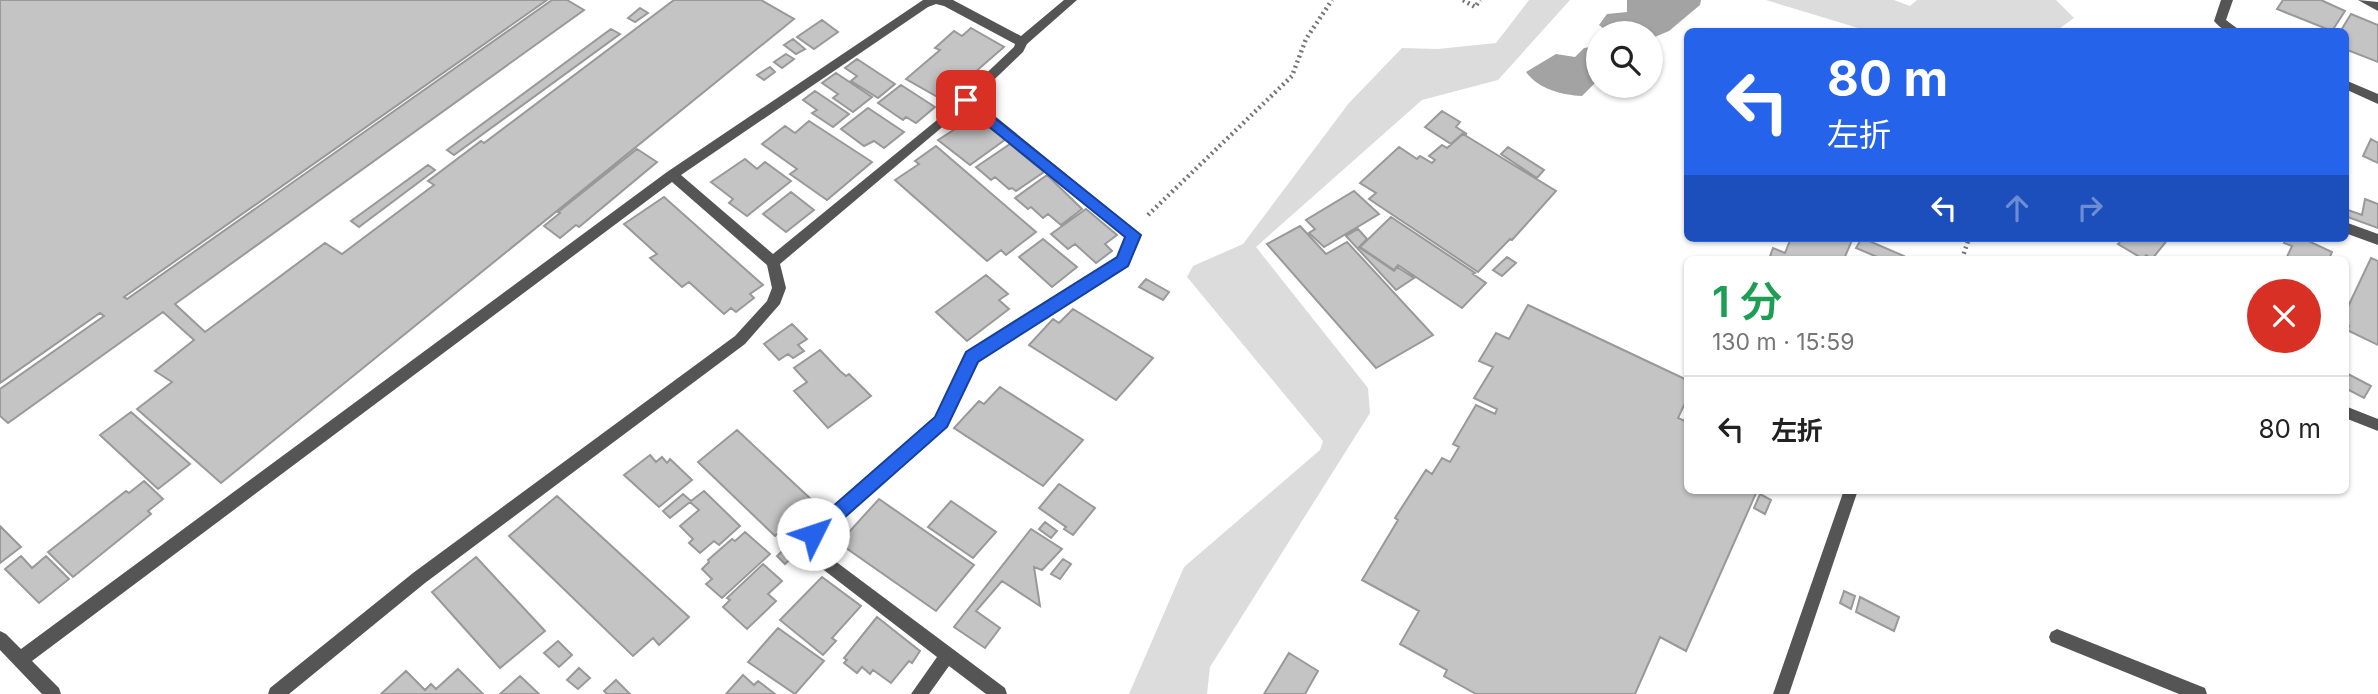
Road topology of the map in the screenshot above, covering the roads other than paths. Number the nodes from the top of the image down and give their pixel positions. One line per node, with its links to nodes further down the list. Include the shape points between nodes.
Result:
1 (1071, 0): 6 (street)
2 (2227, 0): 5 (street, via 2220,21)
3 (2364, 0): 4 (street)
4 (2378, 7)
5 (2230, 28)
6 (1022, 42): 9 (street); 10 (street, via 947,2 924,4)
7 (2349, 86): 8 (street)
8 (2378, 99)
9 (966, 100): 13 (street); 19 (street, via 1133,235 1123,261 972,357 941,422 813,534 821,559)
10 (672, 175): 13 (street); 20 (street)
11 (2349, 229): 12 (street)
12 (2378, 240)
13 (773, 262): 22 (street, via 779,288 773,304 740,340 419,578)
14 (2349, 413): 15 (street)
15 (2378, 425)
16 (1850, 494): 25 (street)
17 (2057, 636): 26 (street)
18 (0, 639): 20 (street)
19 (947, 656): 23 (street); 24 (street)
20 (21, 659): 21 (street)
21 (53, 694)
22 (276, 694)
23 (919, 694)
24 (999, 694)
25 (1781, 694)
26 (2199, 694)

